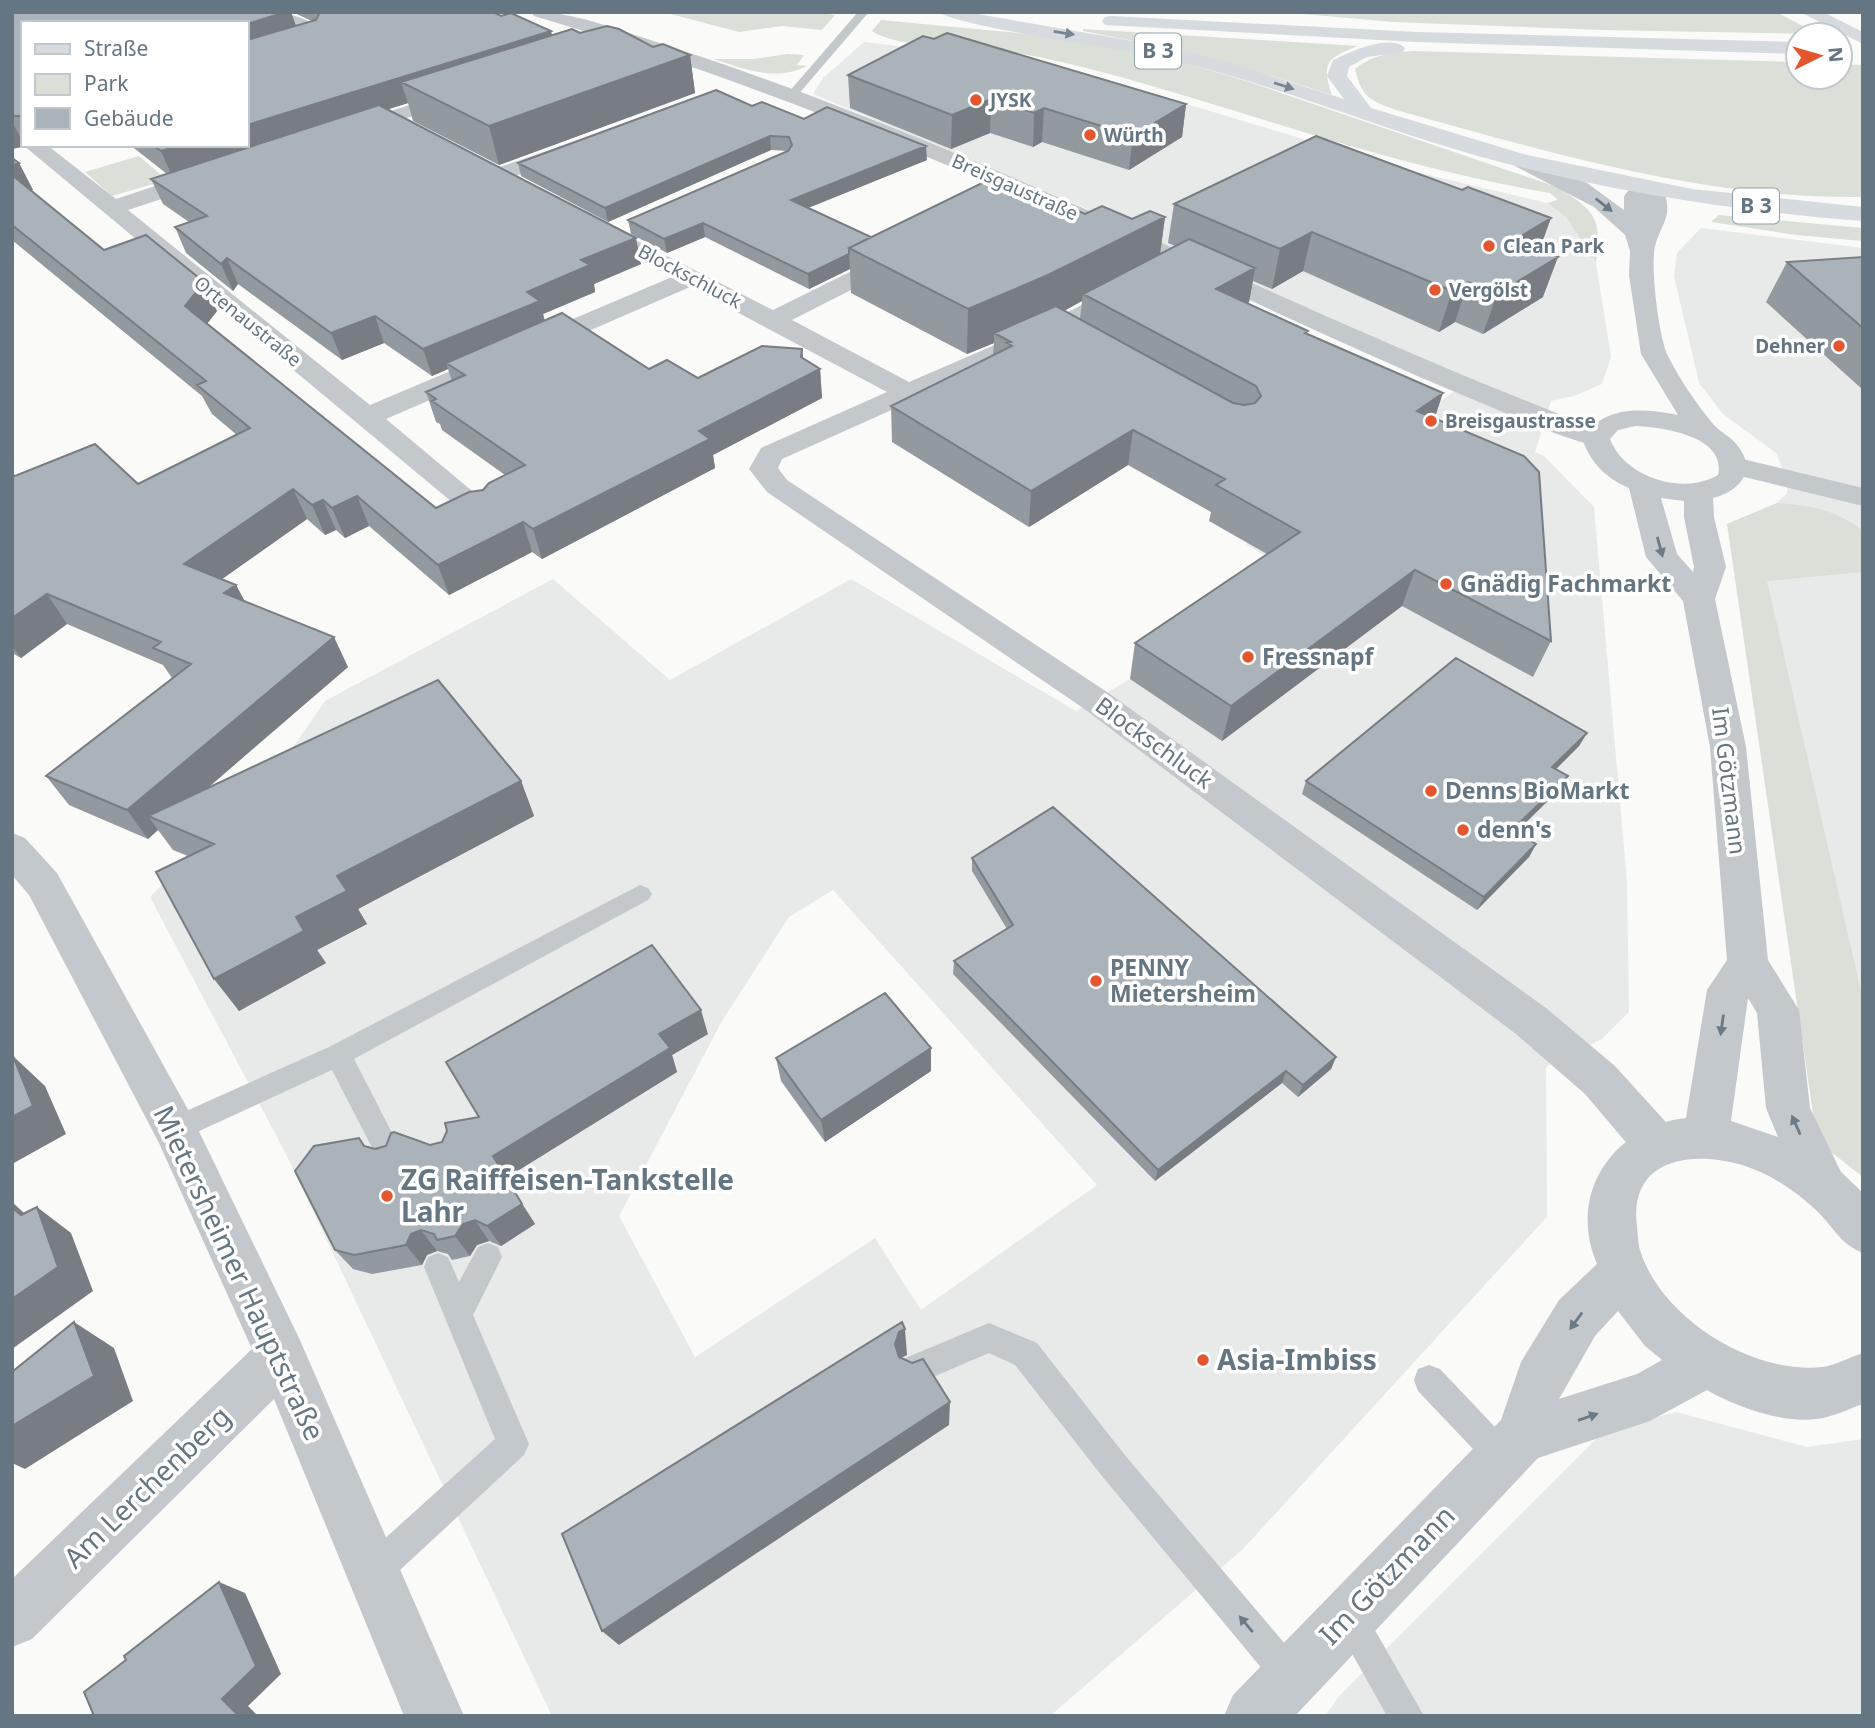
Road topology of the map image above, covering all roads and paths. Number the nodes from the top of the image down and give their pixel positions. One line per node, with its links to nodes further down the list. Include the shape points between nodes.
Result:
1 (275, 12): 12 (street, via 317,38)
2 (540, 12): 14 (street, Breisgaustraße)
3 (864, 12): 14 (lane)
4 (948, 12): 15 (main road, B 3, one-way to 15, via 1151,49)
5 (994, 12): 8 (main road, B 3)
6 (1242, 12): 8 (main road, B 3)
7 (1809, 12): 10 (main road)
8 (1417, 37): 9 (main road, B 3)
9 (1478, 39): 11 (main road, B 3); 15 (main road, B 3, via 1348,57 1337,76)
10 (1863, 39)
11 (1784, 47)
12 (248, 60)
13 (481, 88): 16 (street)
14 (792, 95): 34 (street, Breisgaustraße, via 977,169)
15 (1363, 111): 21 (main road, B 3)
16 (388, 118): 17 (street); 18 (street)
17 (412, 131)
18 (335, 135)
19 (586, 143): 24 (street)
20 (35, 147): 27 (street, Ortenaustraße)
21 (1523, 161): 26 (main road, B 3); 32 (street, B 3, one-way to 32, via 1590,195)
22 (472, 163): 24 (street)
23 (230, 169): 27 (street)
24 (496, 176): 25 (street)
25 (521, 189)
26 (1651, 189): 29 (main road, B 3, via 1756,206); 32 (street, via 1658,215)
27 (111, 208): 41 (street, Ortenaustraße)
28 (570, 214): 31 (street, Blockschluck)
29 (1863, 214)
30 (632, 222): 31 (street, Blockschluck)
31 (608, 233): 35 (street, Blockschluck)
32 (1639, 242): 39 (street)
33 (922, 245): 36 (street)
34 (1184, 261): 37 (street, Blockschluck); 44 (street, Breisgaustraße, via 1503,404)
35 (692, 277): 36 (street, Blockschluck); 41 (street)
36 (772, 320): 40 (street, Blockschluck)
37 (1055, 328): 38 (street); 40 (street, Blockschluck)
38 (1079, 342)
39 (1654, 354): 42 (street, via 1639,391); 43 (street)
40 (908, 392): 59 (street, Blockschluck, via 771,454 763,469 776,486 1095,699 1531,1021 1600,1080)
41 (366, 417): 49 (street, Ortenaustraße)
42 (1620, 420): 43 (street, via 1654,418); 44 (street, via 1608,424)
43 (1707, 435): 45 (street, via 1730,455)
44 (1596, 438): 46 (street, via 1597,450 1606,463)
45 (1734, 466): 47 (street, via 1726,483); 48 (street)
46 (1643, 484): 47 (street); 50 (street, one-way to 50, via 1661,557)
47 (1698, 492): 50 (street, Im Götzmann, via 1710,567)
48 (1863, 497)
49 (481, 511)
50 (1699, 599): 53 (street, Im Götzmann, via 1728,747)
51 (12, 848): 56 (street, Mietersheimer Hauptstraße, via 43,884)
52 (640, 894): 54 (lane)
53 (1748, 964): 57 (street, one-way to 57, via 1728,990); 61 (street, Im Götzmann, one-way to 53, via 1788,1108 1778,1010)
54 (338, 1055): 55 (lane); 56 (lane)
55 (378, 1128): 58 (lane); 60 (lane)
56 (175, 1129): 67 (street, Mietersheimer Hauptstraße)
57 (1706, 1137): 59 (street, Im Götzmann); 61 (street, Im Götzmann, via 1745,1144 1786,1161)
58 (412, 1140)
59 (1657, 1145): 65 (street, Im Götzmann, via 1629,1164 1614,1194 1611,1231)
60 (391, 1156)
61 (1824, 1187): 62 (street, Im Götzmann)
62 (1863, 1230)
63 (488, 1258): 66 (lane)
64 (438, 1266): 66 (lane)
65 (1623, 1272): 68 (street, Im Götzmann, via 1643,1305 1671,1337); 72 (street, Im Götzmann, one-way to 72, via 1577,1318 1539,1380)
66 (458, 1314): 73 (lane, via 513,1444)
67 (281, 1356): 73 (street, Mietersheimer Hauptstraße); 75 (street, Am Lerchenberg)
68 (1705, 1363): 70 (street, Im Götzmann, via 1747,1384 1790,1394 1830,1393); 72 (street, Im Götzmann, one-way to 68, via 1650,1395)
69 (914, 1370): 76 (lane, one-way to 69, via 1201,1570 1027,1354 989,1338)
70 (1863, 1378)
71 (1429, 1380): 72 (lane)
72 (1512, 1446): 74 (street, Im Götzmann)
73 (373, 1572): 77 (street, Mietersheimer Hauptstraße)
74 (1348, 1615): 76 (street, Im Götzmann); 78 (lane)
75 (12, 1619)
76 (1272, 1696)
77 (434, 1716)
78 (1407, 1716)

